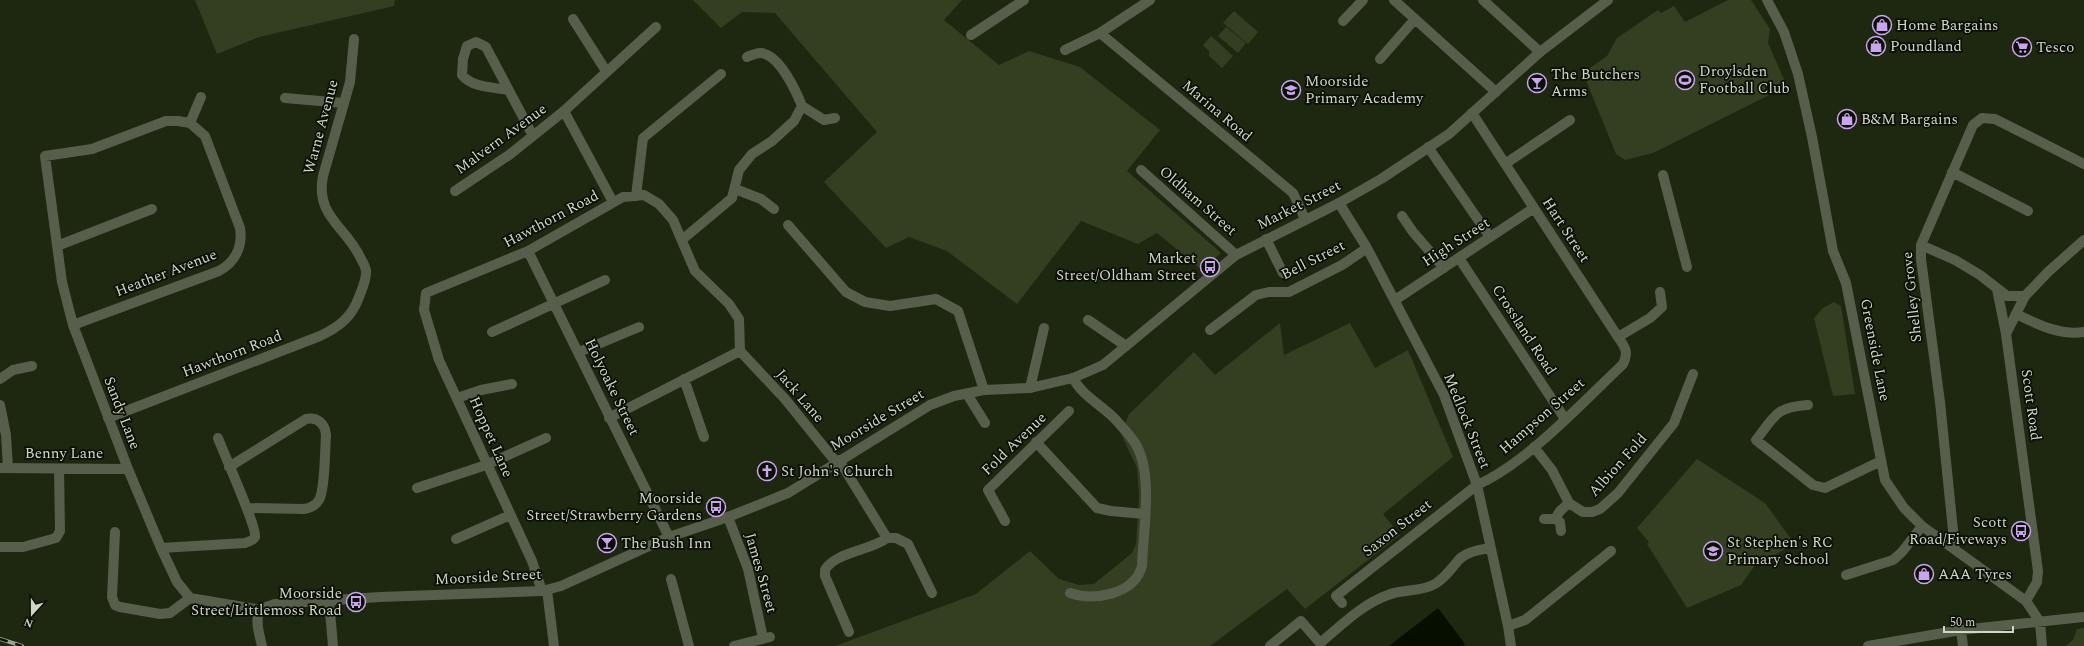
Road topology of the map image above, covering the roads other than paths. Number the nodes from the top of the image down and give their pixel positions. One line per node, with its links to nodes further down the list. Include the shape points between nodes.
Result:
1 (1024, 0): 15 (street)
2 (1150, 0): 14 (street)
3 (1362, 0): 12 (street)
4 (1394, 0): 11 (street)
5 (1483, 0): 18 (street)
6 (1767, 0): 9 (street, Greenside Lane)
7 (1779, 0): 9 (street)
8 (1602, 2): 18 (street, Market Street)
9 (1773, 11): 110 (street, Greenside Lane, via 1784,32 1798,74 1833,251 1846,283)
10 (573, 19): 21 (street)
11 (1415, 19): 20 (street); 24 (street)
12 (1342, 21)
13 (656, 27): 21 (street, Malvern Avenue)
14 (1100, 33): 17 (street); 51 (street, Marina Road, via 1293,193)
15 (971, 35)
16 (354, 39): 27 (street, Warne Avenue, via 350,82)
17 (1065, 50)
18 (1540, 52): 24 (street, Market Street)
19 (747, 57): 28 (street, via 758,53 766,54 781,68 796,91)
20 (1380, 59)
21 (606, 71): 29 (street, Malvern Avenue)
22 (721, 74): 43 (street, via 643,138)
23 (508, 90): 23 (street, via 486,48 476,42 467,46 462,75 478,86); 34 (street)
24 (1496, 92): 30 (street, Market Street)
25 (201, 97): 33 (street)
26 (285, 98): 27 (street)
27 (344, 103): 72 (street, Warne Avenue, via 323,176 322,189 323,203 329,216 358,253 366,269)
28 (802, 106): 31 (street, via 824,120); 41 (street, via 794,121 772,141 752,154 739,170 734,181)
29 (564, 111): 34 (street, Malvern Avenue); 44 (street)
30 (1472, 113): 35 (street, Market Street, via 1449,134); 36 (street, Hart Street)
31 (835, 118)
32 (1570, 120): 36 (street)
33 (190, 123): 58 (street, Sandy Lane, via 166,121 92,150 45,156); 76 (street, Heather Avenue, via 208,142 240,228 241,240 235,257 219,271)
34 (533, 136): 42 (street, Malvern Avenue, via 510,155)
35 (1428, 147): 45 (street, Market Street, via 1389,174); 53 (street)
36 (1505, 164): 46 (street, Hart Street)
37 (2084, 164): 39 (street, Shelley Grove, via 1995,119 1982,118 1973,125)
38 (1141, 170): 61 (street, Oldham Street)
39 (1952, 172): 49 (street); 57 (street, Shelley Grove)
40 (1663, 175): 63 (street)
41 (735, 189): 48 (street, via 761,199); 54 (street, via 732,198)
42 (455, 191)
43 (636, 196): 44 (street, Hawthorn Road, via 623,197); 54 (street, via 644,195 659,204 673,220)
44 (612, 202): 60 (street, Hawthorn Road)
45 (1339, 203): 51 (street, Market Street); 59 (street, Medlock Street)
46 (1534, 208): 53 (street, High Street); 83 (street, Hart Street)
47 (152, 209): 58 (street)
48 (774, 209)
49 (2028, 212)
50 (1402, 216): 64 (street, via 1412,232)
51 (1305, 219): 55 (street, Market Street)
52 (788, 225): 95 (street, via 846,292 865,302 890,306 936,299 958,311)
53 (1490, 237): 62 (street, High Street)
54 (683, 239): 85 (street, via 695,271 729,304 739,319)
55 (1266, 239): 61 (street, Market Street); 65 (street)
56 (2084, 240): 70 (street)
57 (1921, 245): 67 (street, via 1955,260); 136 (street, Shelley Grove)
58 (57, 246): 76 (street, Sandy Lane)
59 (1367, 248): 71 (street, Medlock Street); 79 (street, Bell Street, via 1342,265 1289,292 1256,294)
60 (528, 251): 68 (street, Hawthorn Road); 73 (street, Holyoake Street)
61 (1236, 255): 84 (street, Market Street)
62 (1459, 258): 64 (street, High Street); 103 (street, Crossland Road)
63 (1687, 267)
64 (1444, 268): 71 (street, High Street)
65 (1282, 273)
66 (605, 280): 73 (street)
67 (1997, 289): 70 (street, via 2006,296); 82 (street, Scott Road)
68 (426, 292): 97 (street, Hoppet Lane, via 424,310 439,360)
69 (1660, 292): 83 (street, via 1662,307 1650,318)
70 (2025, 296): 74 (street)
71 (1395, 300): 117 (street, Medlock Street, via 1444,395)
72 (357, 303): 101 (street, Hawthorn Road, via 346,321 320,336)
73 (554, 304): 80 (street); 86 (street, Holyoake Street)
74 (2016, 314): 81 (street, via 2044,327 2071,333); 82 (street)
75 (1088, 320): 84 (street)
76 (73, 325): 101 (street, Sandy Lane)
77 (639, 328): 86 (street)
78 (1044, 328): 94 (street)
79 (1210, 330)
80 (492, 332)
81 (2084, 332)
82 (2006, 334): 146 (street, Scott Road, via 2038,571 2037,582)
83 (1618, 337): 87 (street, Hart Street, via 1627,351)
84 (1126, 346): 90 (street, Market Street, via 1103,365)
85 (740, 351): 92 (street); 111 (street, Jack Lane)
86 (579, 352): 102 (street, Holyoake Street)
87 (1623, 364): 103 (street, Hampson Street)
88 (32, 366): 91 (street, via 14,370)
89 (1693, 374): 119 (street, Albion Fold, via 1674,423 1618,493 1600,509 1592,512 1583,512)
90 (1073, 378): 94 (street, Market Street); 121 (street, via 1078,388 1114,418 1135,443 1144,465)
91 (0, 379)
92 (684, 379): 102 (street); 105 (street)
93 (512, 384): 97 (street)
94 (1030, 388): 95 (street, Market Street)
95 (984, 390): 96 (street, Moorside Street)
96 (967, 394): 104 (street); 111 (street, Moorside Street, via 930,405)
97 (457, 398): 112 (street, Hoppet Lane)
98 (0, 404): 114 (street, via 6,435)
99 (1808, 405): 110 (street, via 1779,410 1756,440 1813,485 1825,488)
100 (1070, 411): 108 (street, Fold Avenue)
101 (108, 418): 116 (street, Sandy Lane)
102 (609, 418): 130 (street, Holyoake Street)
103 (1564, 420): 109 (street, Hampson Street)
104 (985, 424)
105 (704, 437)
106 (218, 438): 113 (street)
107 (546, 438): 112 (street)
108 (1036, 442): 121 (street, via 1097,508); 126 (street, Fold Avenue, via 988,490)
109 (1534, 447): 117 (street, Hampson Street, via 1495,476); 119 (street, Albion Fold, via 1552,470)
110 (1881, 460): 127 (street, Greenside Lane, via 1885,480 1904,508)
111 (838, 461): 123 (street, Moorside Street, via 788,493); 131 (street, Jack Lane)
112 (486, 465): 118 (street); 122 (street, Hoppet Lane)
113 (229, 467): 120 (street); 120 (street, via 306,419 318,420 324,426 326,435 322,493 317,503 304,509)
114 (4, 468): 115 (street, Benny Lane)
115 (59, 469): 116 (street, Benny Lane); 133 (street, via 60,531 56,538 23,547)
116 (128, 469): 134 (street, Sandy Lane)
117 (1477, 485): 135 (street, Medlock Street); 144 (street, Saxon Street)
118 (417, 488)
119 (1569, 503): 125 (street)
120 (247, 508): 134 (street, via 254,530 253,540 245,543)
121 (1144, 514): 142 (street, via 1142,566 1139,575 1112,594 1090,597)
122 (510, 515): 132 (street); 140 (street, Hoppet Lane)
123 (728, 517): 130 (street, Moorside Street); 159 (street, James Street, via 748,570 767,637)
124 (1544, 519): 125 (street)
125 (1555, 519): 128 (street, via 1560,522)
126 (1005, 521)
127 (1922, 526): 136 (street, Greenside Lane); 138 (street, via 1893,560)
128 (1561, 531)
129 (115, 532): 143 (street, via 112,597 115,605 160,614 170,613)
130 (669, 537): 140 (street, Moorside Street, via 576,580)
131 (887, 538): 141 (street, via 903,540 908,544); 152 (street, via 880,544 835,560 825,570 825,576)
132 (456, 539)
133 (0, 547)
134 (162, 548): 143 (street, Sandy Lane, via 178,582)
135 (1490, 548): 150 (street, Medlock Street); 153 (street, via 1468,553 1460,558 1447,575 1430,586 1378,599 1363,608)
136 (1955, 550): 146 (street, Greenside Lane)
137 (1611, 551): 150 (street, via 1524,620)
138 (1846, 575)
139 (671, 579): 158 (street)
140 (544, 590): 145 (street, Moorside Street); 157 (street, Hoppet Lane)
141 (932, 593)
142 (1070, 593)
143 (190, 598): 147 (street)
144 (1339, 599)
145 (329, 600): 147 (street, Moorside Street, via 275,604); 156 (street)
146 (2026, 601): 149 (street, Greenside Lane)
147 (262, 610): 155 (street, via 259,613 258,628)
148 (2084, 617): 149 (street)
149 (2040, 622): 151 (street); 164 (street, Greenside Lane)
150 (1508, 626): 161 (street, Medlock Street)
151 (1961, 630): 154 (street); 163 (street)
152 (849, 632)
153 (1321, 644): 160 (street, via 1301,621)
154 (1885, 644): 162 (street)
155 (262, 646)
156 (333, 646)
157 (554, 646)
158 (689, 646)
159 (734, 646)
160 (1270, 646)
161 (1511, 646)
162 (1868, 646)
163 (1963, 646)
164 (2042, 646)

